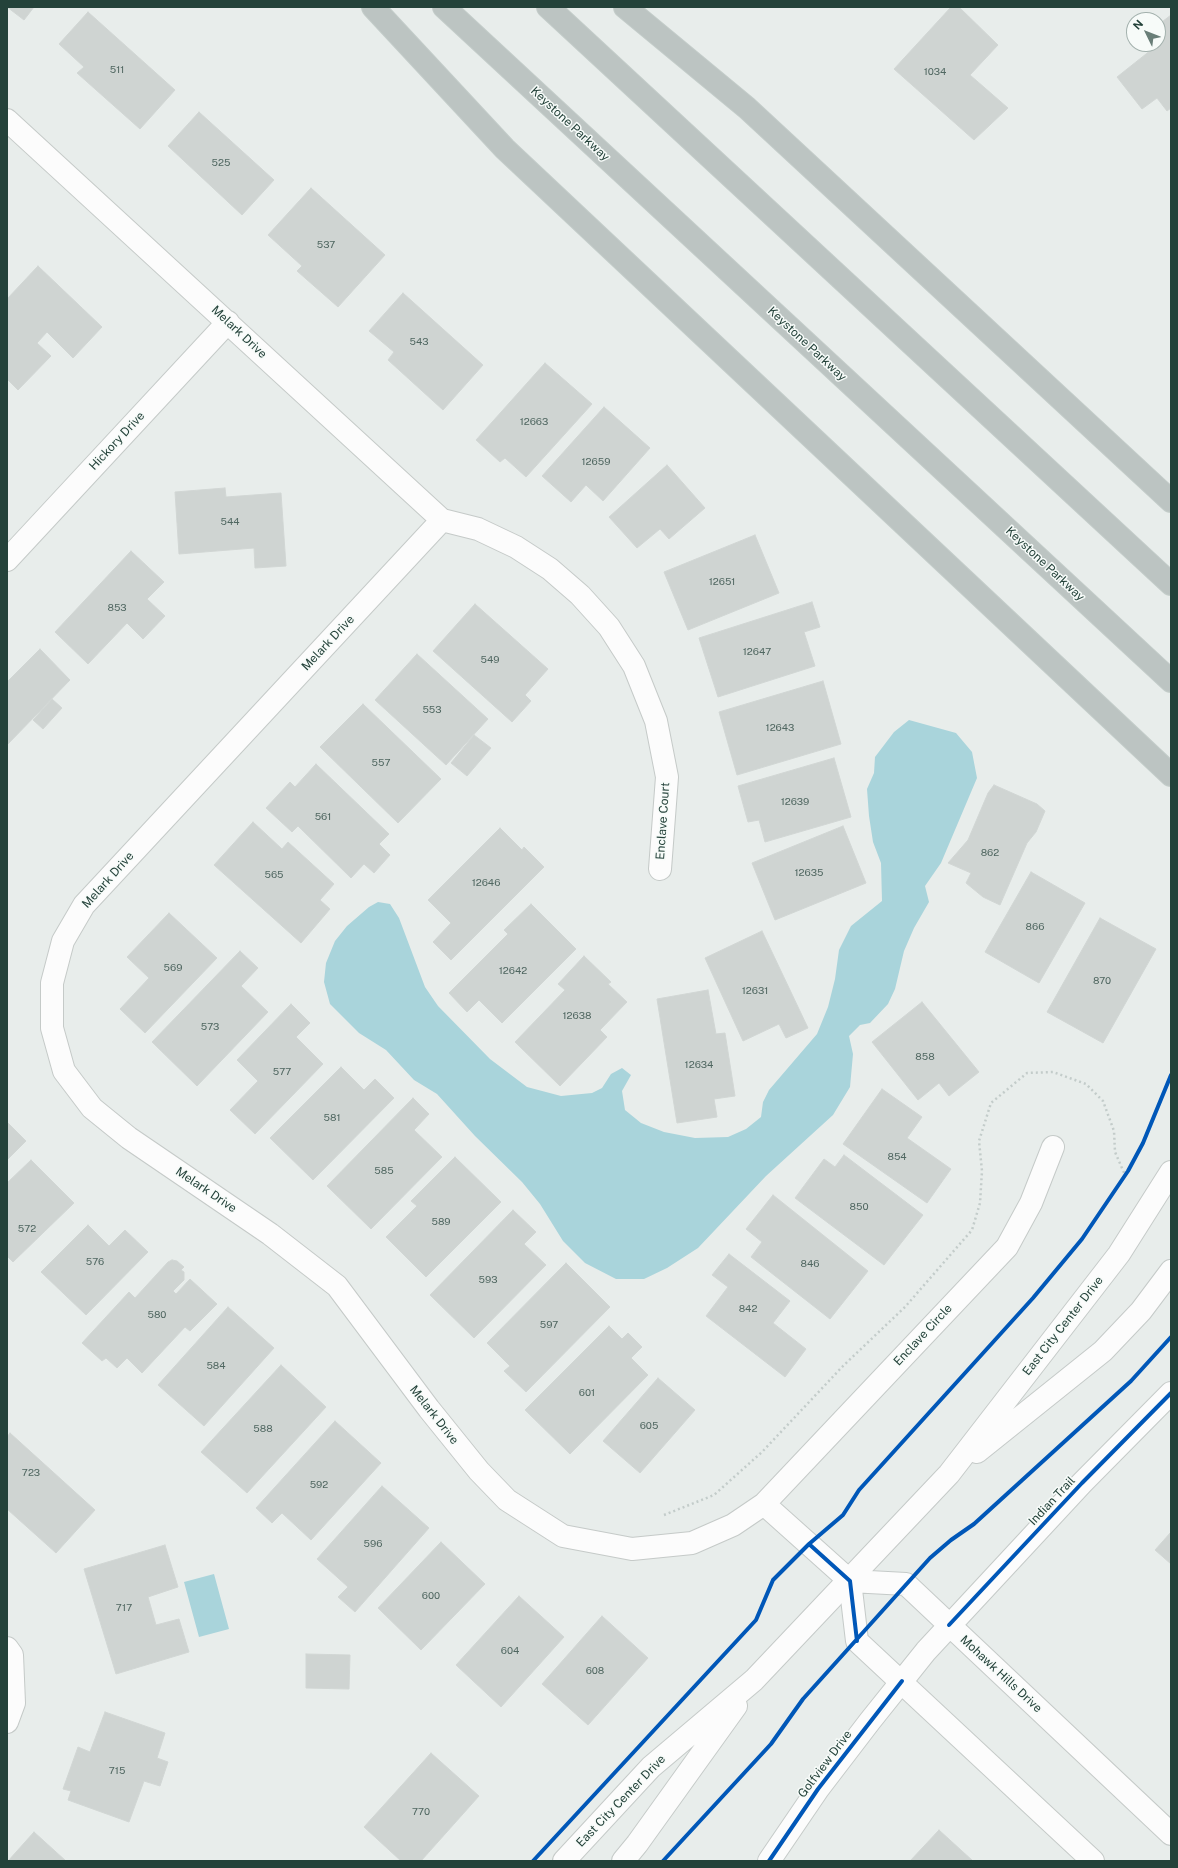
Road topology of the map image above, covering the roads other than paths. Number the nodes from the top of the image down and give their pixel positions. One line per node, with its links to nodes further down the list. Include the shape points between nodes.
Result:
1 (373, 7): 12 (highway, via 505,149)
2 (444, 7): 11 (highway, Keystone Parkway)
3 (548, 7): 10 (highway)
4 (625, 7): 7 (highway, via 747,108)
5 (7, 120): 6 (street, Melark Drive)
6 (228, 322): 8 (street, Melark Drive); 9 (street, Hickory Drive)
7 (1171, 501)
8 (442, 520): 13 (street, Enclave Court, via 484,532 516,547 550,569 580,595 609,626 634,666 656,721 667,778); 19 (street, Melark Drive, via 84,905 63,941 52,983 52,1028 64,1071 92,1108 129,1138 270,1234 337,1286 429,1410 479,1471 507,1500 562,1536 632,1549 692,1543 732,1525)
9 (7, 560)
10 (1171, 584)
11 (1171, 680)
12 (1171, 775)
13 (660, 869)
14 (1054, 1147): 19 (street, Enclave Circle, via 1031,1203 1007,1247)
15 (1171, 1172): 18 (street, East City Center Drive, via 1119,1254)
16 (1171, 1272): 18 (street, East City Center Drive, via 1141,1312 1102,1351)
17 (1171, 1393): 21 (street, Indian Trail, via 1082,1483)
18 (949, 1474): 20 (street, East City Center Drive)
19 (764, 1504): 20 (street)
20 (850, 1581): 21 (street, Mohawk Hills Drive, via 906,1584); 24 (street, East City Center Drive); 25 (street, via 857,1641)
21 (949, 1625): 23 (street, Indian Trail); 27 (street, Mohawk Hills Drive)
22 (7, 1648): 26 (street, via 12,1655 14,1703)
23 (926, 1652): 25 (street, Golfview Drive)
24 (754, 1680): 28 (street, East City Center Drive, via 651,1767); 29 (street, East City Center Drive)
25 (902, 1681): 30 (street, Golfview Drive, via 818,1789); 31 (street)
26 (7, 1722)
27 (1171, 1834)
28 (564, 1861)
29 (623, 1861)
30 (769, 1861)
31 (1093, 1861)

